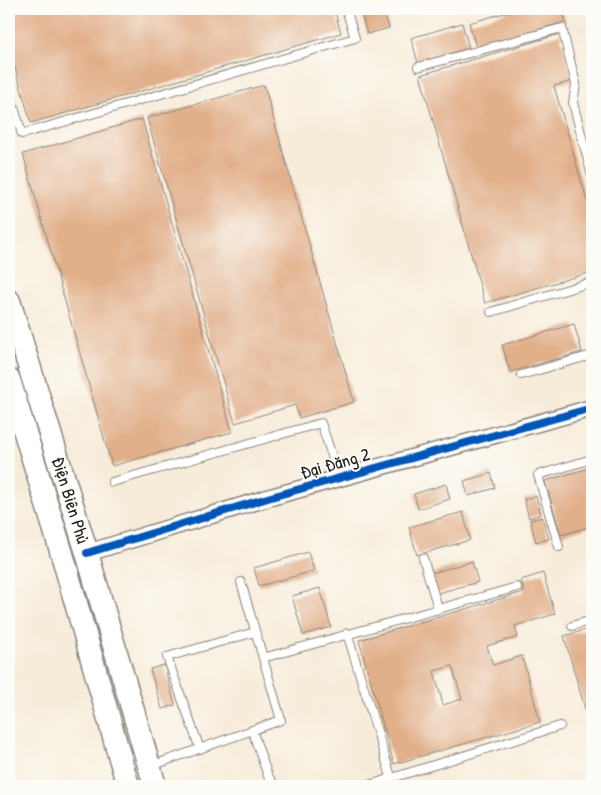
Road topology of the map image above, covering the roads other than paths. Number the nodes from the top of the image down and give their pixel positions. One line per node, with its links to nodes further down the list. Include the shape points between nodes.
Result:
1 (346, 9): 3 (lane, via 355,38 22,134)
2 (418, 68): 4 (lane, via 562,28 576,84 573,103)
3 (9, 91)
4 (592, 176)
5 (592, 282): 7 (lane)
6 (9, 301): 8 (main road, Điện Biên Phủ)
7 (491, 312)
8 (12, 324): 17 (main road, Điện Biên Phủ)
9 (592, 355): 10 (lane)
10 (521, 375)
11 (9, 380): 32 (main road, Điện Biên Phủ)
12 (592, 408): 14 (street, Đại Đăng 2)
13 (592, 459): 16 (lane, via 538,475)
14 (340, 477): 15 (lane, via 321,423); 17 (street, Đại Đăng 2)
15 (112, 482)
16 (559, 547)
17 (87, 553): 30 (main road, Điện Biên Phủ)
18 (423, 558): 21 (lane)
19 (241, 582): 24 (lane)
20 (517, 587): 21 (lane)
21 (438, 608): 25 (lane)
22 (592, 620): 23 (lane)
23 (572, 626)
24 (255, 632): 26 (lane); 29 (lane, via 167,657)
25 (347, 633): 26 (lane); 31 (lane)
26 (263, 658): 28 (lane, via 280,720)
27 (560, 726): 31 (lane)
28 (252, 730): 29 (lane); 33 (lane, via 268,776)
29 (200, 749): 30 (lane)
30 (152, 776)
31 (392, 780): 34 (lane)
32 (128, 786)
33 (275, 786)
34 (366, 786)

